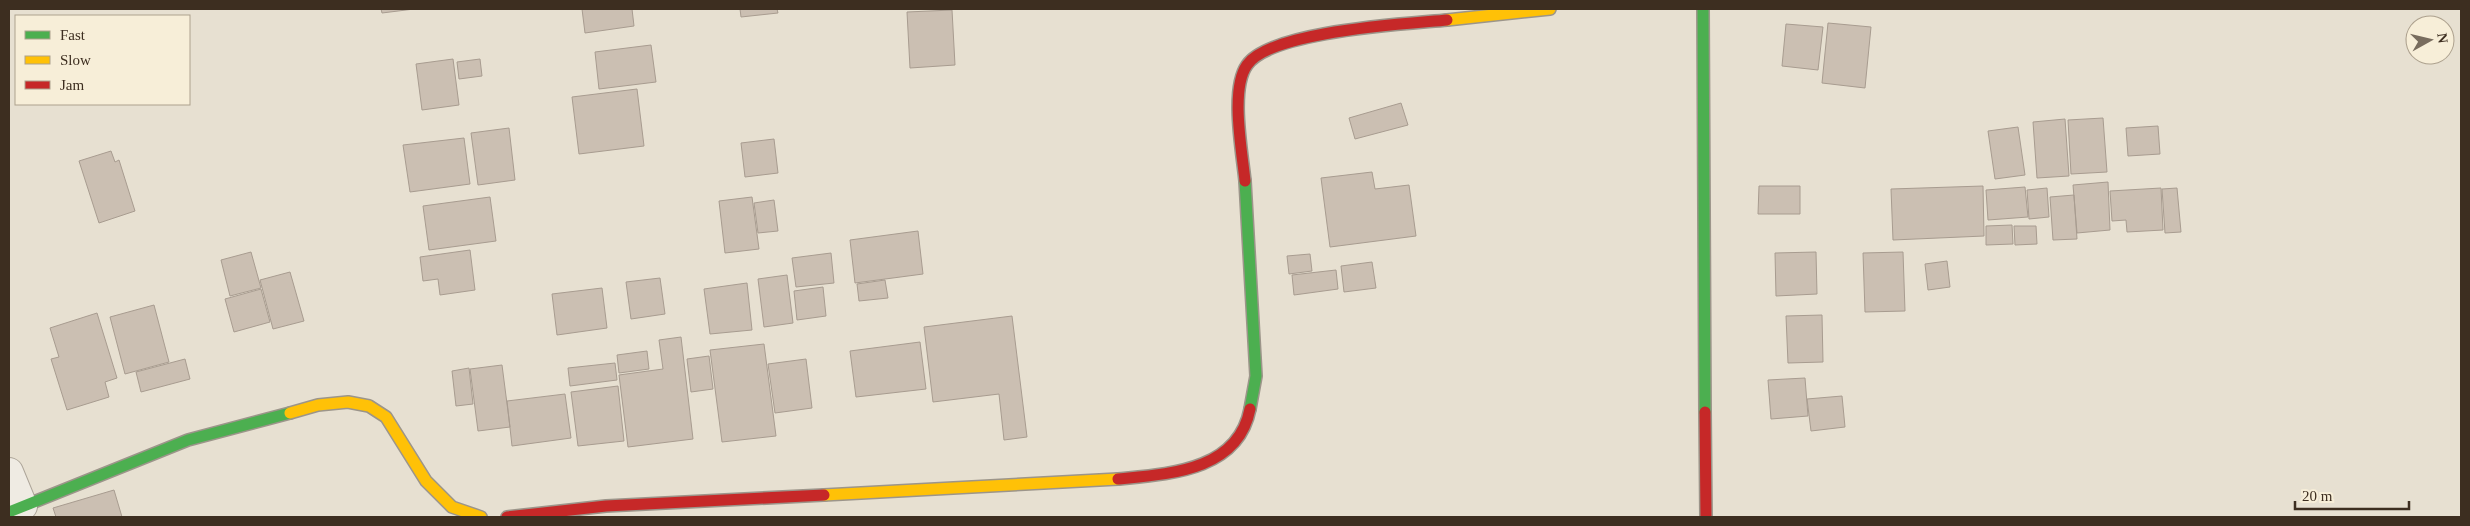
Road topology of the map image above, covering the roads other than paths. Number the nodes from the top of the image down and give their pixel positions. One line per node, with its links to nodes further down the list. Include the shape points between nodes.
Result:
1 (1550, 9): 6 (street, via 1348,30 1289,41 1261,53 1248,64 1239,85 1256,376 1247,424 1228,452 1185,471 1149,476 877,494 606,506)
2 (1703, 9): 7 (street)
3 (9, 472): 4 (street)
4 (16, 509): 5 (street, via 188,440 318,405 348,402 369,406 386,417 426,481 452,507)
5 (481, 517)
6 (506, 517)
7 (1706, 517)

